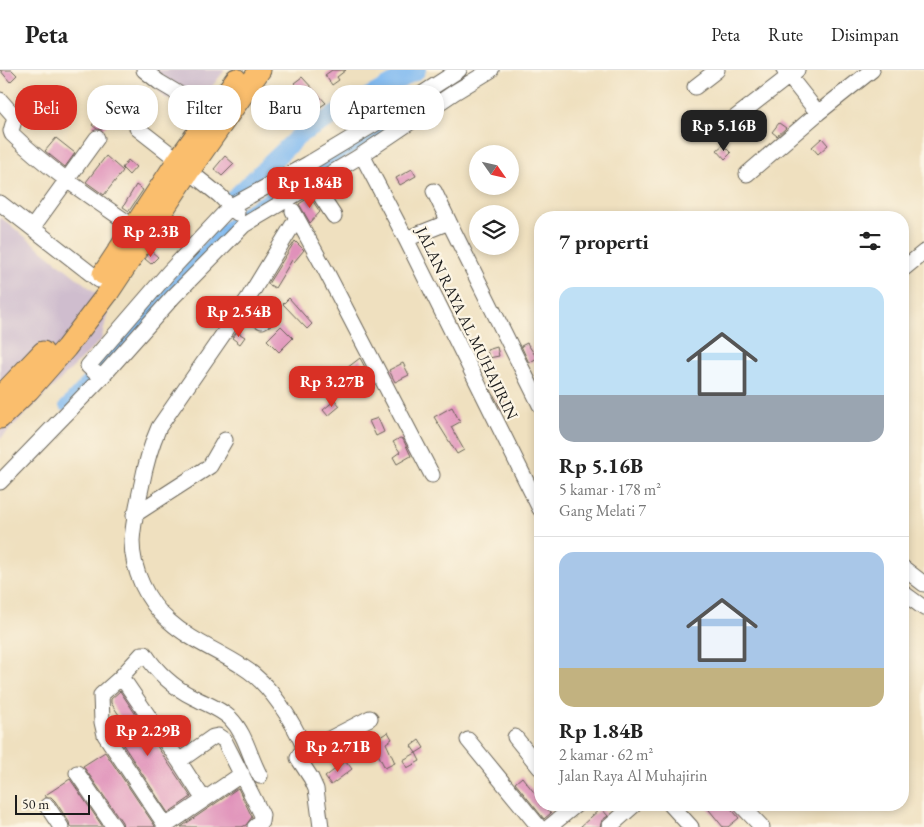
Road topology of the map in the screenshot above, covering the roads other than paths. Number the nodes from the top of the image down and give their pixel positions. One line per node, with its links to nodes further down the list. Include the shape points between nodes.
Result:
1 (144, 70): 12 (street)
2 (242, 70): 9 (highway)
3 (260, 70): 23 (highway)
4 (460, 70): 10 (street)
5 (491, 70): 13 (street)
6 (717, 70): 11 (street)
7 (872, 70): 15 (street)
8 (790, 72): 15 (street); 16 (street)
9 (231, 85)
10 (441, 85)
11 (694, 87)
12 (168, 88)
13 (444, 97)
14 (0, 100): 25 (street, via 15,117 12,134)
15 (818, 113): 24 (street)
16 (727, 124)
17 (139, 130): 23 (street)
18 (203, 130): 23 (highway)
19 (378, 130): 30 (street, via 308,164)
20 (385, 130): 22 (street)
21 (97, 138): 25 (street)
22 (362, 154): 26 (street); 36 (street, JALAN RAYA AL MUHAJIRIN)
23 (184, 166): 30 (street); 34 (highway); 45 (highway, via 108,293 66,348)
24 (747, 174)
25 (66, 180): 34 (street); 35 (street)
26 (313, 184): 28 (street); 31 (street)
27 (434, 192): 33 (street)
28 (285, 200): 30 (street); 32 (street)
29 (0, 203): 35 (street)
30 (237, 215): 42 (street, via 173,297); 42 (street, via 169,272)
31 (334, 216)
32 (297, 218): 40 (street); 47 (street)
33 (449, 222): 36 (street); 43 (street)
34 (134, 227): 39 (highway)
35 (32, 228): 39 (street)
36 (406, 239): 49 (street, JALAN RAYA AL MUHAJIRIN)
37 (924, 252): 38 (street)
38 (909, 264)
39 (99, 280): 44 (highway, via 59,333)
40 (242, 308): 41 (street, via 262,321); 50 (street, via 160,427 147,459)
41 (267, 318)
42 (96, 373): 48 (street)
43 (534, 393)
44 (0, 397)
45 (0, 418)
46 (225, 440): 50 (street, via 210,466)
47 (432, 475)
48 (0, 482)
49 (534, 497)
50 (134, 516): 57 (street, via 132,542 140,580 159,611 185,634 243,666 264,684 281,706)
51 (909, 597): 52 (street)
52 (924, 608)
53 (120, 678): 58 (street); 62 (street, via 145,654 171,682 232,720 243,735); 70 (street, via 101,695 103,731)
54 (370, 718): 57 (street)
55 (515, 737): 59 (street)
56 (468, 740): 75 (street)
57 (306, 751): 74 (street, via 298,758 316,789)
58 (179, 761): 61 (street, via 218,736 224,740); 63 (street)
59 (534, 761)
60 (77, 773): 72 (street)
61 (242, 774): 63 (street); 73 (street, via 262,816)
62 (260, 776)
63 (204, 800): 70 (street)
64 (47, 806): 71 (street)
65 (567, 811): 76 (street)
66 (629, 811): 69 (street)
67 (676, 811): 77 (street)
68 (747, 811): 78 (street)
69 (616, 825)
70 (165, 826)
71 (61, 827)
72 (114, 827)
73 (255, 827)
74 (321, 827)
75 (539, 827)
76 (549, 827)
77 (691, 827)
78 (762, 827)

